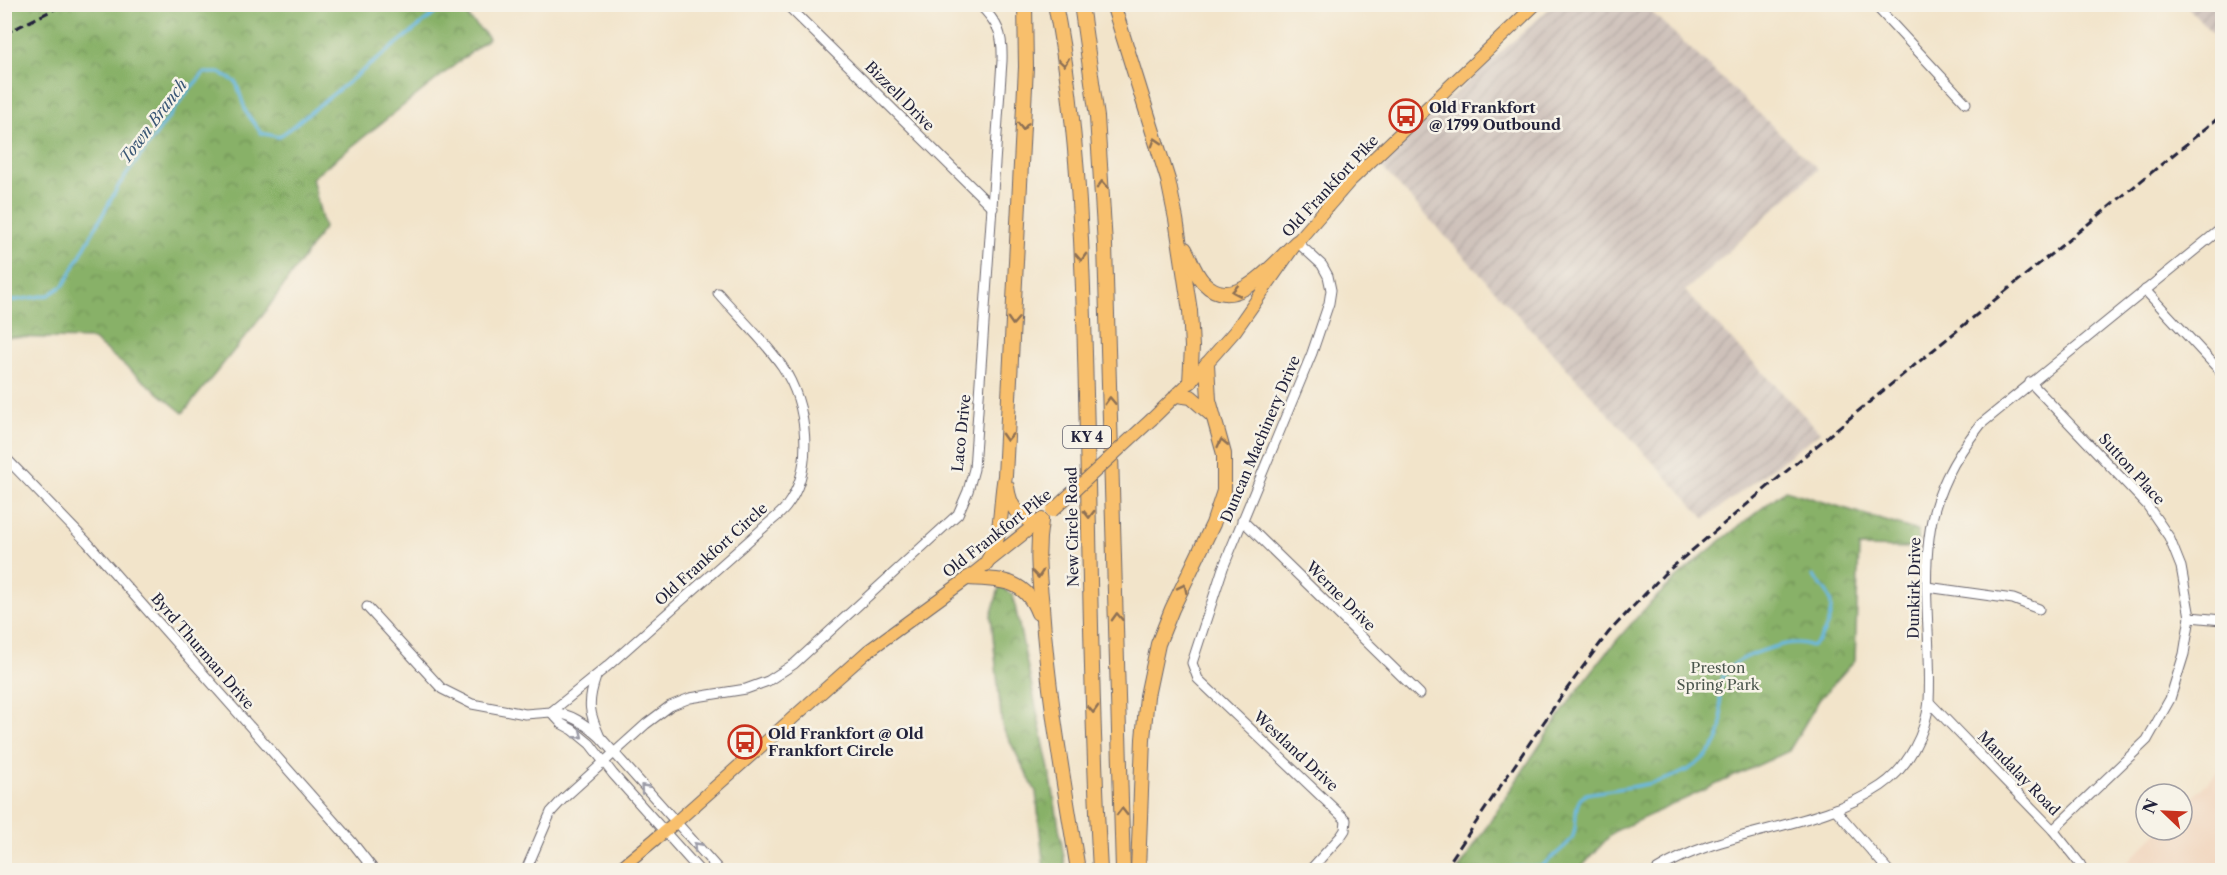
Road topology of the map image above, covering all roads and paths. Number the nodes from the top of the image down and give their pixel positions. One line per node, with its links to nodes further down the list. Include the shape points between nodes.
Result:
1 (786, 4): 10 (street, Bizzell Drive)
2 (979, 4): 10 (street, Laco Drive, via 996,22 1003,44)
3 (1025, 4): 23 (highway, one-way to 23, via 1026,67)
4 (1055, 4): 52 (highway, New Circle Road / KY 4, one-way to 52, via 1072,134 1084,317)
5 (1081, 4): 53 (highway, KY 4, one-way to 5, via 1104,234 1097,117)
6 (1113, 4): 12 (highway, one-way to 6, via 1168,180)
7 (1536, 4): 13 (main road, Old Frankfort Pike, via 1356,176)
8 (1874, 4): 9 (street)
9 (1966, 103)
10 (993, 208): 40 (street, Laco Drive, via 974,469 958,514 794,664 746,689 690,698 670,706)
11 (2223, 228): 14 (street, Dunkirk Drive)
12 (1179, 240): 13 (highway, one-way to 12, via 1248,288 1222,292 1204,283); 18 (highway, via 1190,311)
13 (1297, 242): 16 (main road, Old Frankfort Pike); 24 (street, Duncan Machinery Drive, via 1328,276 1329,303)
14 (2145, 290): 17 (street); 19 (street, Dunkirk Drive)
15 (718, 293): 35 (street, Old Frankfort Circle, via 782,365 795,388 805,429 798,481 786,507)
16 (1207, 364): 18 (main road, Old Frankfort Pike); 21 (highway)
17 (2223, 373)
18 (1190, 382): 20 (main road, Old Frankfort Pike)
19 (2030, 382): 28 (street, Dunkirk Drive, via 1981,424 1948,471 1932,517); 31 (street, Sutton Place, via 2147,505 2169,537 2181,567)
20 (1177, 395): 21 (highway, via 1191,397); 25 (main road, Old Frankfort Pike, bridge)
21 (1214, 417): 54 (highway, one-way to 21, via 1143,739 1158,644 1223,497 1224,454)
22 (7, 459): 46 (street, Byrd Thurman Drive, via 92,547)
23 (1005, 476): 25 (highway, via 1011,506 1024,518); 26 (highway, via 999,536)
24 (1242, 520): 34 (street, Duncan Machinery Drive); 36 (street, Werne Drive)
25 (1038, 522): 26 (main road, Old Frankfort Pike); 33 (highway, one-way to 33)
26 (986, 564): 27 (main road, Old Frankfort Pike)
27 (968, 578): 33 (highway, via 1001,580 1024,590 1034,602); 43 (main road, Old Frankfort Pike, via 868,651)
28 (1927, 586): 30 (street, via 2013,599); 37 (street, Dunkirk Drive)
29 (367, 607): 38 (street, via 442,689 472,704 525,714)
30 (2039, 609)
31 (2190, 617): 32 (street); 44 (street, Sutton Place, via 2178,677 2147,740)
32 (2223, 620)
33 (1042, 627): 51 (highway)
34 (1194, 655): 55 (street, Westland Drive, via 1192,669 1197,679 1346,820 1341,836)
35 (597, 675): 38 (street, Old Frankfort Circle); 39 (street, via 590,693 590,712)
36 (1420, 694)
37 (1929, 702): 42 (street, Dunkirk Drive, via 1917,742 1897,772 1882,786); 44 (street, Mandalay Road)
38 (551, 712): 39 (street, via 572,717); 41 (street, one-way to 41, via 590,744)
39 (600, 737): 40 (street)
40 (613, 753): 41 (street, Laco Drive); 43 (street, one-way to 40)
41 (603, 762): 45 (street); 47 (street, Laco Drive, via 552,812)
42 (1835, 809): 56 (street, Dunkirk Drive, via 1706,848); 57 (street)
43 (676, 822): 45 (main road, Old Frankfort Pike); 50 (street, one-way to 43)
44 (2054, 830): 58 (street, Mandalay Road)
45 (664, 831): 48 (main road, Old Frankfort Pike); 49 (street)
46 (374, 870)
47 (526, 870)
48 (618, 870)
49 (699, 870)
50 (719, 870)
51 (1078, 870)
52 (1100, 870)
53 (1123, 870)
54 (1138, 870)
55 (1310, 870)
56 (1656, 870)
57 (1888, 870)
58 (2083, 870)

